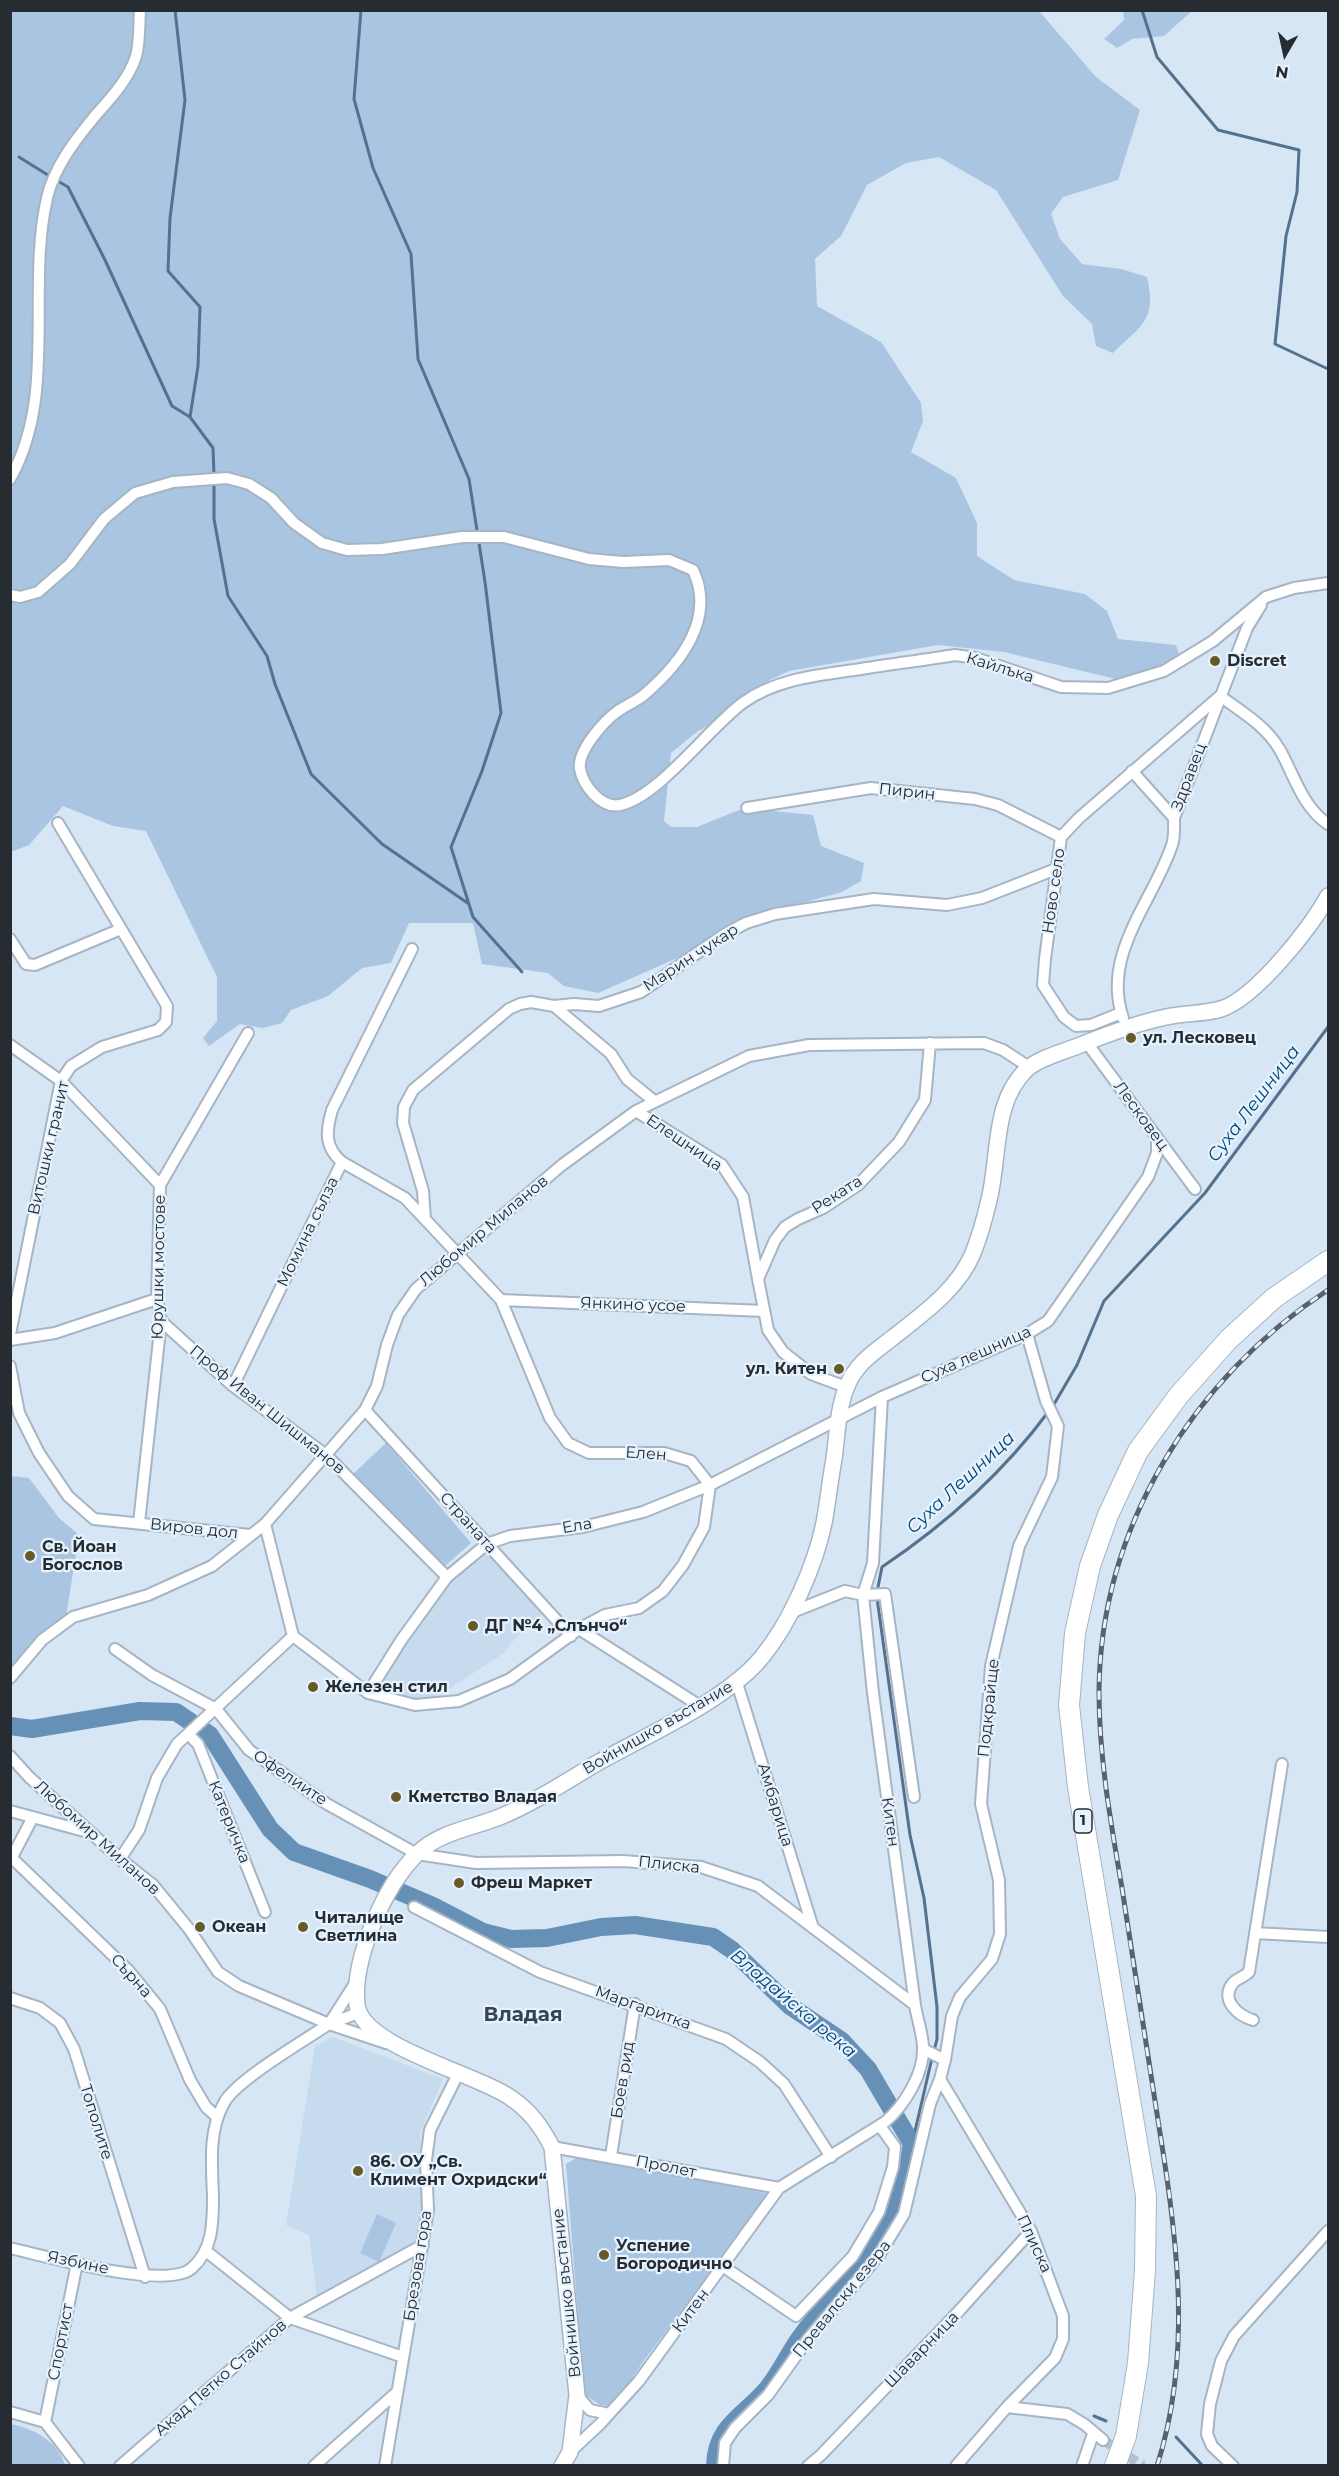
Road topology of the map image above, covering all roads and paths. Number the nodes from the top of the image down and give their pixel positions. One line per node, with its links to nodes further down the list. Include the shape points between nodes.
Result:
1 (140, 10): 2 (street, via 136,56 121,86 61,163 48,197 40,260 37,393 31,431)
2 (10, 480)
3 (1329, 583): 5 (street, Кайлъка)
4 (10, 595): 5 (street, Кайлъка, via 20,597 38,592 70,564 104,519 135,493 173,482 221,478 249,484 322,543 347,550 504,537 589,559 669,560 693,570 699,584 702,604 697,629 675,662 644,695 617,711 584,748 579,762 582,779 598,799 617,806 644,796 744,702 799,678 955,655 976,658 1061,687 1108,688 1164,671 1213,641)
5 (1266, 597): 6 (street, Здравец, via 1247,628)
6 (1220, 696): 7 (street, Ново село); 9 (street, Здравец); 11 (street, via 1256,722 1279,748 1306,801)
7 (1132, 771): 9 (street); 12 (street, Ново село)
8 (747, 808): 12 (street, Пирин, via 871,788 975,799)
9 (1174, 818): 19 (street, Здравец, via 1173,843 1126,942 1119,966)
10 (58, 823): 15 (street, Витошки гранит)
11 (1329, 824)
12 (1061, 837): 13 (street, Ново село)
13 (1056, 869): 18 (street, Марин чукар, via 982,898 947,905 874,899 775,914 722,936 641,992 599,1006); 19 (street, Ново село, via 1043,985 1064,1017 1076,1026 1091,1025)
14 (1329, 896): 20 (street, via 1285,956 1233,1004 1220,1010 1162,1017)
15 (121, 929): 16 (street, via 35,964 26,964); 26 (street, Витошки гранит, via 167,1006 166,1022 158,1030 102,1047 71,1066)
16 (10, 939)
17 (412, 949): 30 (street, Момина сълза, via 332,1110 326,1130 328,1142)
18 (554, 1006): 27 (street, via 611,1054 627,1078); 33 (street, Марин чукар, via 531,1002 509,1009 413,1090 404,1107 403,1123 423,1191)
19 (1121, 1013): 20 (street, Здравец)
20 (1127, 1029): 22 (street)
21 (248, 1033): 31 (street, Юрушки мостове)
22 (1086, 1042): 25 (street); 29 (street, Лесковец)
23 (930, 1043): 25 (street, Любомир Миланов, via 984,1043); 27 (street, Любомир Миланов, via 809,1045 749,1056); 36 (street, Реката, via 925,1100 899,1142 858,1185 785,1227 775,1240)
24 (10, 1045): 26 (street)
25 (1029, 1067): 46 (street, Войнишко въстание, via 1005,1101 990,1199 972,1257 940,1300 861,1362)
26 (61, 1082): 31 (street); 41 (street, Витошки гранит)
27 (654, 1101): 28 (street, Любомир Миланов)
28 (636, 1111): 34 (street, Любомир Миланов, via 562,1165); 36 (street, Елешница, via 722,1165 743,1197)
29 (1157, 1138): 32 (street, Лесковец); 42 (street, Суха лешница, via 1157,1153 1148,1177 1048,1321)
30 (342, 1162): 33 (street, Елен, via 405,1198); 45 (street, Момина сълза)
31 (160, 1185): 37 (street, Юрушки мостове)
32 (1194, 1190)
33 (425, 1219): 34 (street, Елен)
34 (458, 1254): 38 (street, Елен); 48 (street, Любомир Миланов, via 416,1289 398,1315 377,1386)
35 (1329, 1261): 126 (highway, 1, via 1274,1298 1229,1339 1179,1395 1138,1451 1108,1515 1090,1566 1075,1633 1069,1705 1078,1787 1146,2196 1138,2363 1126,2436)
36 (758, 1280): 39 (street)
37 (157, 1299): 40 (street, Юрушки мостове); 43 (street, via 55,1333)
38 (501, 1300): 39 (street, Янкино усое); 51 (street, Елен, via 549,1418 568,1443 589,1453 664,1453 691,1461)
39 (764, 1311): 46 (street, via 768,1330 783,1352 811,1374)
40 (161, 1321): 45 (street, Проф Иван Шишманов); 52 (street, Юрушки мостове)
41 (10, 1334)
42 (1027, 1334): 47 (street, Суха лешница); 91 (street, Подкрайще, via 1046,1401 1058,1426 1052,1477 1018,1546 991,1666 981,1804 999,1880 1000,1934 992,1959 960,1997)
43 (10, 1340)
44 (10, 1366): 52 (street, via 19,1413 39,1453 68,1496 94,1519)
45 (233, 1386): 50 (street, Проф Иван Шишманов)
46 (846, 1388): 49 (street, Войнишко въстание)
47 (882, 1397): 49 (street, Суха лешница); 57 (street, Китен, via 873,1563)
48 (365, 1410): 50 (street, Любомир Миланов); 55 (street, Страната)
49 (840, 1419): 51 (street, Ела); 58 (street, Войнишко въстание, via 823,1526)
50 (326, 1455): 53 (street, Любомир Миланов); 56 (street, Проф Иван Шишманов)
51 (710, 1485): 55 (street, Ела, via 643,1512 583,1527 510,1536); 59 (street, via 704,1527 663,1592 639,1608 605,1615)
52 (139, 1523): 54 (street, Виров дол)
53 (265, 1524): 54 (street, Любомир Миланов); 60 (street)
54 (250, 1535): 62 (street, Любомир Миланов, via 212,1566 148,1594 73,1617 42,1640)
55 (487, 1544): 56 (street, Ела); 59 (street, Страната)
56 (447, 1577): 64 (street, Ела)
57 (863, 1594): 58 (street, via 845,1591); 70 (street, via 885,1594); 85 (street, Китен)
58 (790, 1613): 63 (street, Войнишко въстание, via 764,1655)
59 (575, 1633): 64 (street, via 510,1679 459,1701 415,1705); 65 (street, Страната)
60 (293, 1636): 64 (street); 66 (street)
61 (115, 1649): 66 (street, Офелиите, via 152,1676)
62 (10, 1678)
63 (737, 1683): 65 (street, Войнишко въстание); 79 (street, Амбарица)
64 (368, 1693)
65 (700, 1706): 74 (street, Войнишко въстание, via 504,1816 437,1839)
66 (216, 1709): 67 (street); 74 (street, Офелиите, via 249,1750 327,1804)
67 (188, 1734): 76 (street, via 177,1744 157,1778 139,1830); 78 (street, Катеричка, via 198,1744)
68 (10, 1756): 73 (street, Любомир Миланов)
69 (1282, 1764): 80 (street)
70 (914, 1797)
71 (10, 1811): 72 (street)
72 (33, 1817): 73 (street); 75 (street)
73 (92, 1833): 76 (street, Любомир Миланов)
74 (417, 1854): 79 (street, Плиска, via 476,1863 623,1861 701,1867 758,1886); 82 (street, Войнишко въстание, via 381,1907 361,1956)
75 (11, 1859): 94 (street, Сърна, via 128,1970 160,2008 190,2080)
76 (120, 1859): 88 (street, Любомир Миланов, via 153,1885 218,1972 239,1986)
77 (414, 1908): 84 (street, Маргаритка, via 540,1972)
78 (265, 1912)
79 (813, 1928): 85 (street, Плиска)
80 (1255, 1933): 81 (street); 87 (street, via 1249,1972 1233,1982 1229,1998 1233,2009)
81 (1329, 1937)
82 (357, 1980): 86 (street); 88 (street)
83 (10, 1998): 107 (street, Тополите, via 40,2008 60,2023 74,2049)
84 (635, 2004): 97 (street, Боев рид); 98 (street, Маргаритка, via 726,2039 760,2062 784,2084)
85 (915, 2005): 90 (street, Китен)
86 (358, 2013): 88 (street); 89 (street, Войнишко въстание, via 372,2029)
87 (1253, 2020)
88 (328, 2024): 89 (street, Любомир Миланов); 94 (street, via 239,2085 225,2100)
89 (400, 2048): 92 (street, Войнишко въстание)
90 (925, 2049): 91 (street); 95 (street, Китен, via 910,2094)
91 (942, 2059): 93 (street, Подкрайще)
92 (459, 2072): 96 (street, Войнишко въстание, via 507,2094 532,2114); 102 (street, Брезова гора, via 430,2130)
93 (940, 2079): 100 (street, Плиска); 122 (street, Превалски езера, via 930,2104 904,2214 892,2236 768,2395 735,2428 724,2443)
94 (217, 2117): 104 (street, via 212,2146 213,2220)
95 (883, 2124): 98 (street, Китен); 106 (street, via 895,2147 879,2212 853,2256 796,2316)
96 (552, 2147): 97 (street, Пролет); 111 (street, Войнишко въстание)
97 (611, 2156): 99 (street, Пролет)
98 (831, 2157): 99 (street, Китен)
99 (780, 2188): 106 (street, Китен)
100 (1031, 2231): 112 (street, Плиска, via 1063,2316 1063,2339 1055,2358); 123 (street, Шаварница)
101 (1329, 2231): 127 (street, via 1234,2336 1221,2361 1207,2434 1212,2446)
102 (423, 2245): 108 (street, Акад Петко Стайнов); 109 (street, Брезова гора)
103 (10, 2248): 105 (street, Язбине)
104 (206, 2251): 107 (street, Язбине, via 192,2269 178,2276); 108 (street)
105 (77, 2263): 107 (street, Язбине); 115 (street, Спортист)
106 (724, 2267): 114 (street, Китен, via 639,2381)
107 (145, 2277)
108 (290, 2318): 109 (street); 118 (street, Акад Петко Стайнов)
109 (403, 2357): 110 (street, Брезова гора)
110 (397, 2392): 119 (street); 120 (street, Брезова гора)
111 (577, 2396): 114 (street, via 590,2410); 116 (street, Войнишко въстание)
112 (1007, 2407): 124 (street, Плиска); 125 (street, via 1067,2414 1084,2424 1098,2437)
113 (10, 2412): 115 (street)
114 (609, 2414): 116 (street, Китен)
115 (45, 2422): 117 (street)
116 (570, 2452): 121 (street, Войнишко въстание)
117 (79, 2466)
118 (120, 2466)
119 (314, 2466)
120 (385, 2466)
121 (562, 2466)
122 (723, 2466)
123 (808, 2466)
124 (956, 2466)
125 (1082, 2466)
126 (1115, 2466)
127 (1233, 2466)

